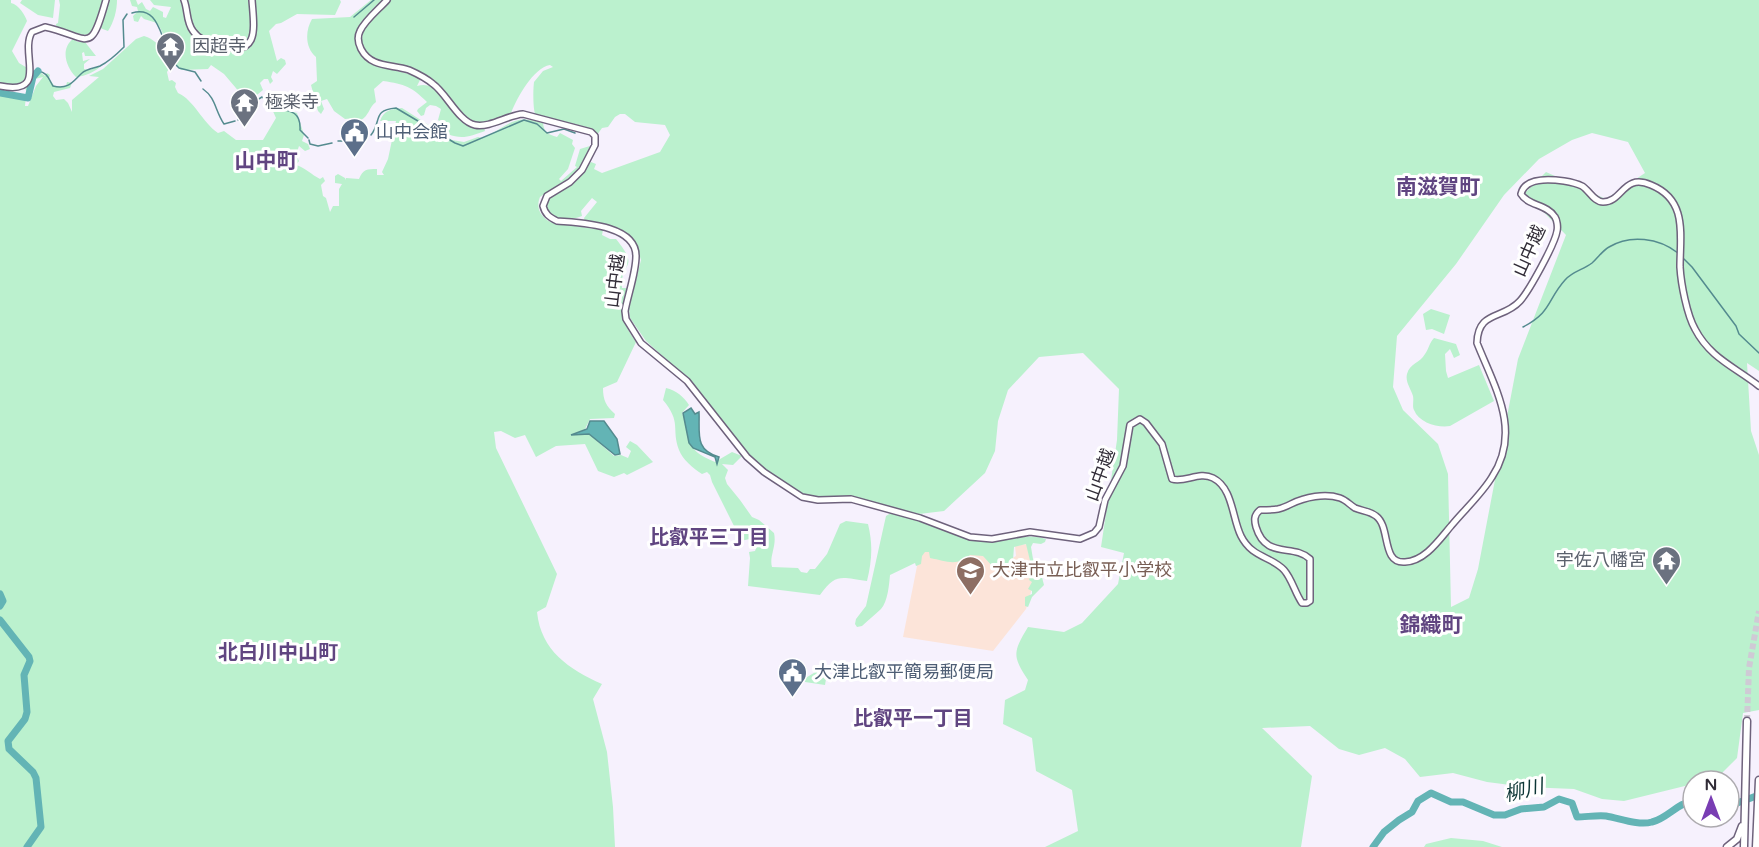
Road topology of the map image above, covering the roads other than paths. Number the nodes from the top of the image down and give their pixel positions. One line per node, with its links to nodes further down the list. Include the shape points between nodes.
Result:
1 (106, 0): 5 (main road, via 98,29 92,36 76,38 45,27 32,32 27,44 29,76 21,86)
2 (184, 0): 3 (main road, via 189,23 199,38 235,50 248,45 252,37)
3 (252, 0)
4 (387, 0): 6 (main road, 山中越, via 360,30 359,44 370,60 424,77 465,121 474,125 514,115 532,115 591,132 595,145 582,170 547,196 545,212 557,221 609,228 628,239 636,252 625,311 641,343 687,381 756,465 809,499 851,500 920,518 970,537 992,539 1030,532 1080,539 1099,526 1106,500 1120,473 1130,425 1140,419 1162,444 1172,479 1199,476 1220,483 1246,544 1282,568 1302,603 1310,601 1310,559 1305,554 1281,551 1265,543 1255,522 1260,510 1278,509 1314,497 1339,498 1375,514 1385,529 1390,554 1396,561 1405,562 1426,552 1492,477 1505,447 1505,417 1477,343 1477,332 1487,319 1512,309 1525,294 1557,231 1549,211 1524,200 1521,194 1527,184 1539,180 1576,184 1602,202 1633,182 1649,184 1669,196 1682,225 1681,277 1692,323 1717,358)
5 (0, 86)
6 (1759, 386)
7 (1747, 721): 10 (highway)
8 (1759, 780): 9 (highway)
9 (1758, 813): 11 (highway); 14 (highway)
10 (1745, 817): 12 (highway, via 1737,839); 13 (highway)
11 (1759, 834)
12 (1727, 847)
13 (1744, 847)
14 (1756, 847)

